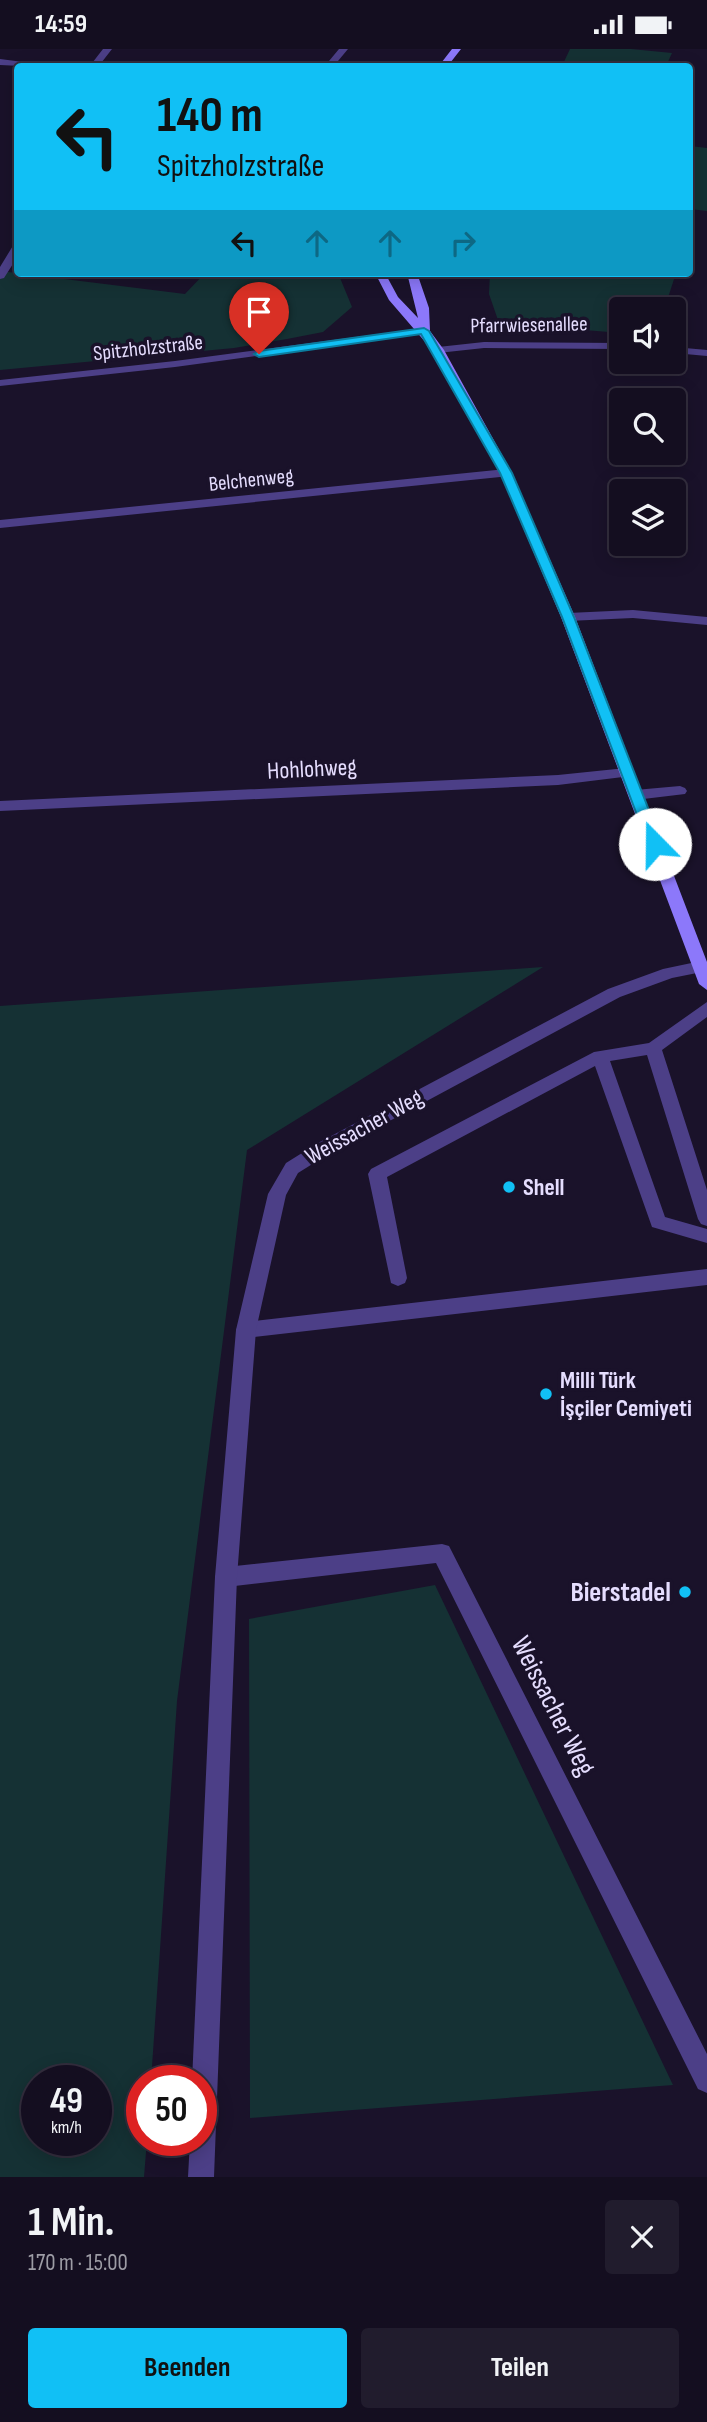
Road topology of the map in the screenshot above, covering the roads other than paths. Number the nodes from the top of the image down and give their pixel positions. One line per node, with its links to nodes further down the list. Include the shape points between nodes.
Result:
1 (108, 49): 5 (street)
2 (344, 49): 6 (street)
3 (457, 49): 7 (main road)
4 (0, 62): 8 (street)
5 (96, 63)
6 (332, 63)
7 (445, 63)
8 (12, 64): 9 (street)
9 (0, 74)
10 (14, 253): 11 (street)
11 (0, 276)
12 (382, 277): 14 (main road, Pfarrwiesenallee, via 393,298)
13 (413, 277): 14 (main road, Pfarrwiesenallee, via 423,308)
14 (424, 331): 16 (main road, Pfarrwiesenallee); 19 (street, Spitzholzstraße)
15 (609, 346): 16 (street, Pfarrwiesenallee, via 484,345)
16 (438, 350): 20 (main road, Pfarrwiesenallee)
17 (686, 351): 18 (street)
18 (707, 353)
19 (0, 383)
20 (506, 473): 21 (street, Belchenweg); 22 (main road, Pfarrwiesenallee)
21 (0, 524)
22 (568, 617): 23 (street, via 633,614); 24 (main road, Pfarrwiesenallee)
23 (707, 621)
24 (626, 773): 26 (main road, Pfarrwiesenallee); 27 (street, Hohlohweg, via 558,781)
25 (680, 791): 26 (street)
26 (635, 795): 28 (main road, Pfarrwiesenallee)
27 (0, 806)
28 (701, 967): 29 (main road, Pfarrwiesenallee); 37 (street, Weissacher Weg, via 614,993 292,1168 277,1194)
29 (707, 984)
30 (707, 1008): 31 (street)
31 (653, 1048): 32 (street); 33 (street)
32 (600, 1056): 34 (street, via 659,1222); 36 (street, via 377,1174)
33 (707, 1219)
34 (707, 1236)
35 (707, 1277): 37 (street)
36 (398, 1278)
37 (246, 1330): 38 (street, Weissacher Weg)
38 (226, 1577): 39 (street, Weissacher Weg, via 442,1553); 40 (street, Weissacher Weg)
39 (707, 2080)
40 (201, 2177)

